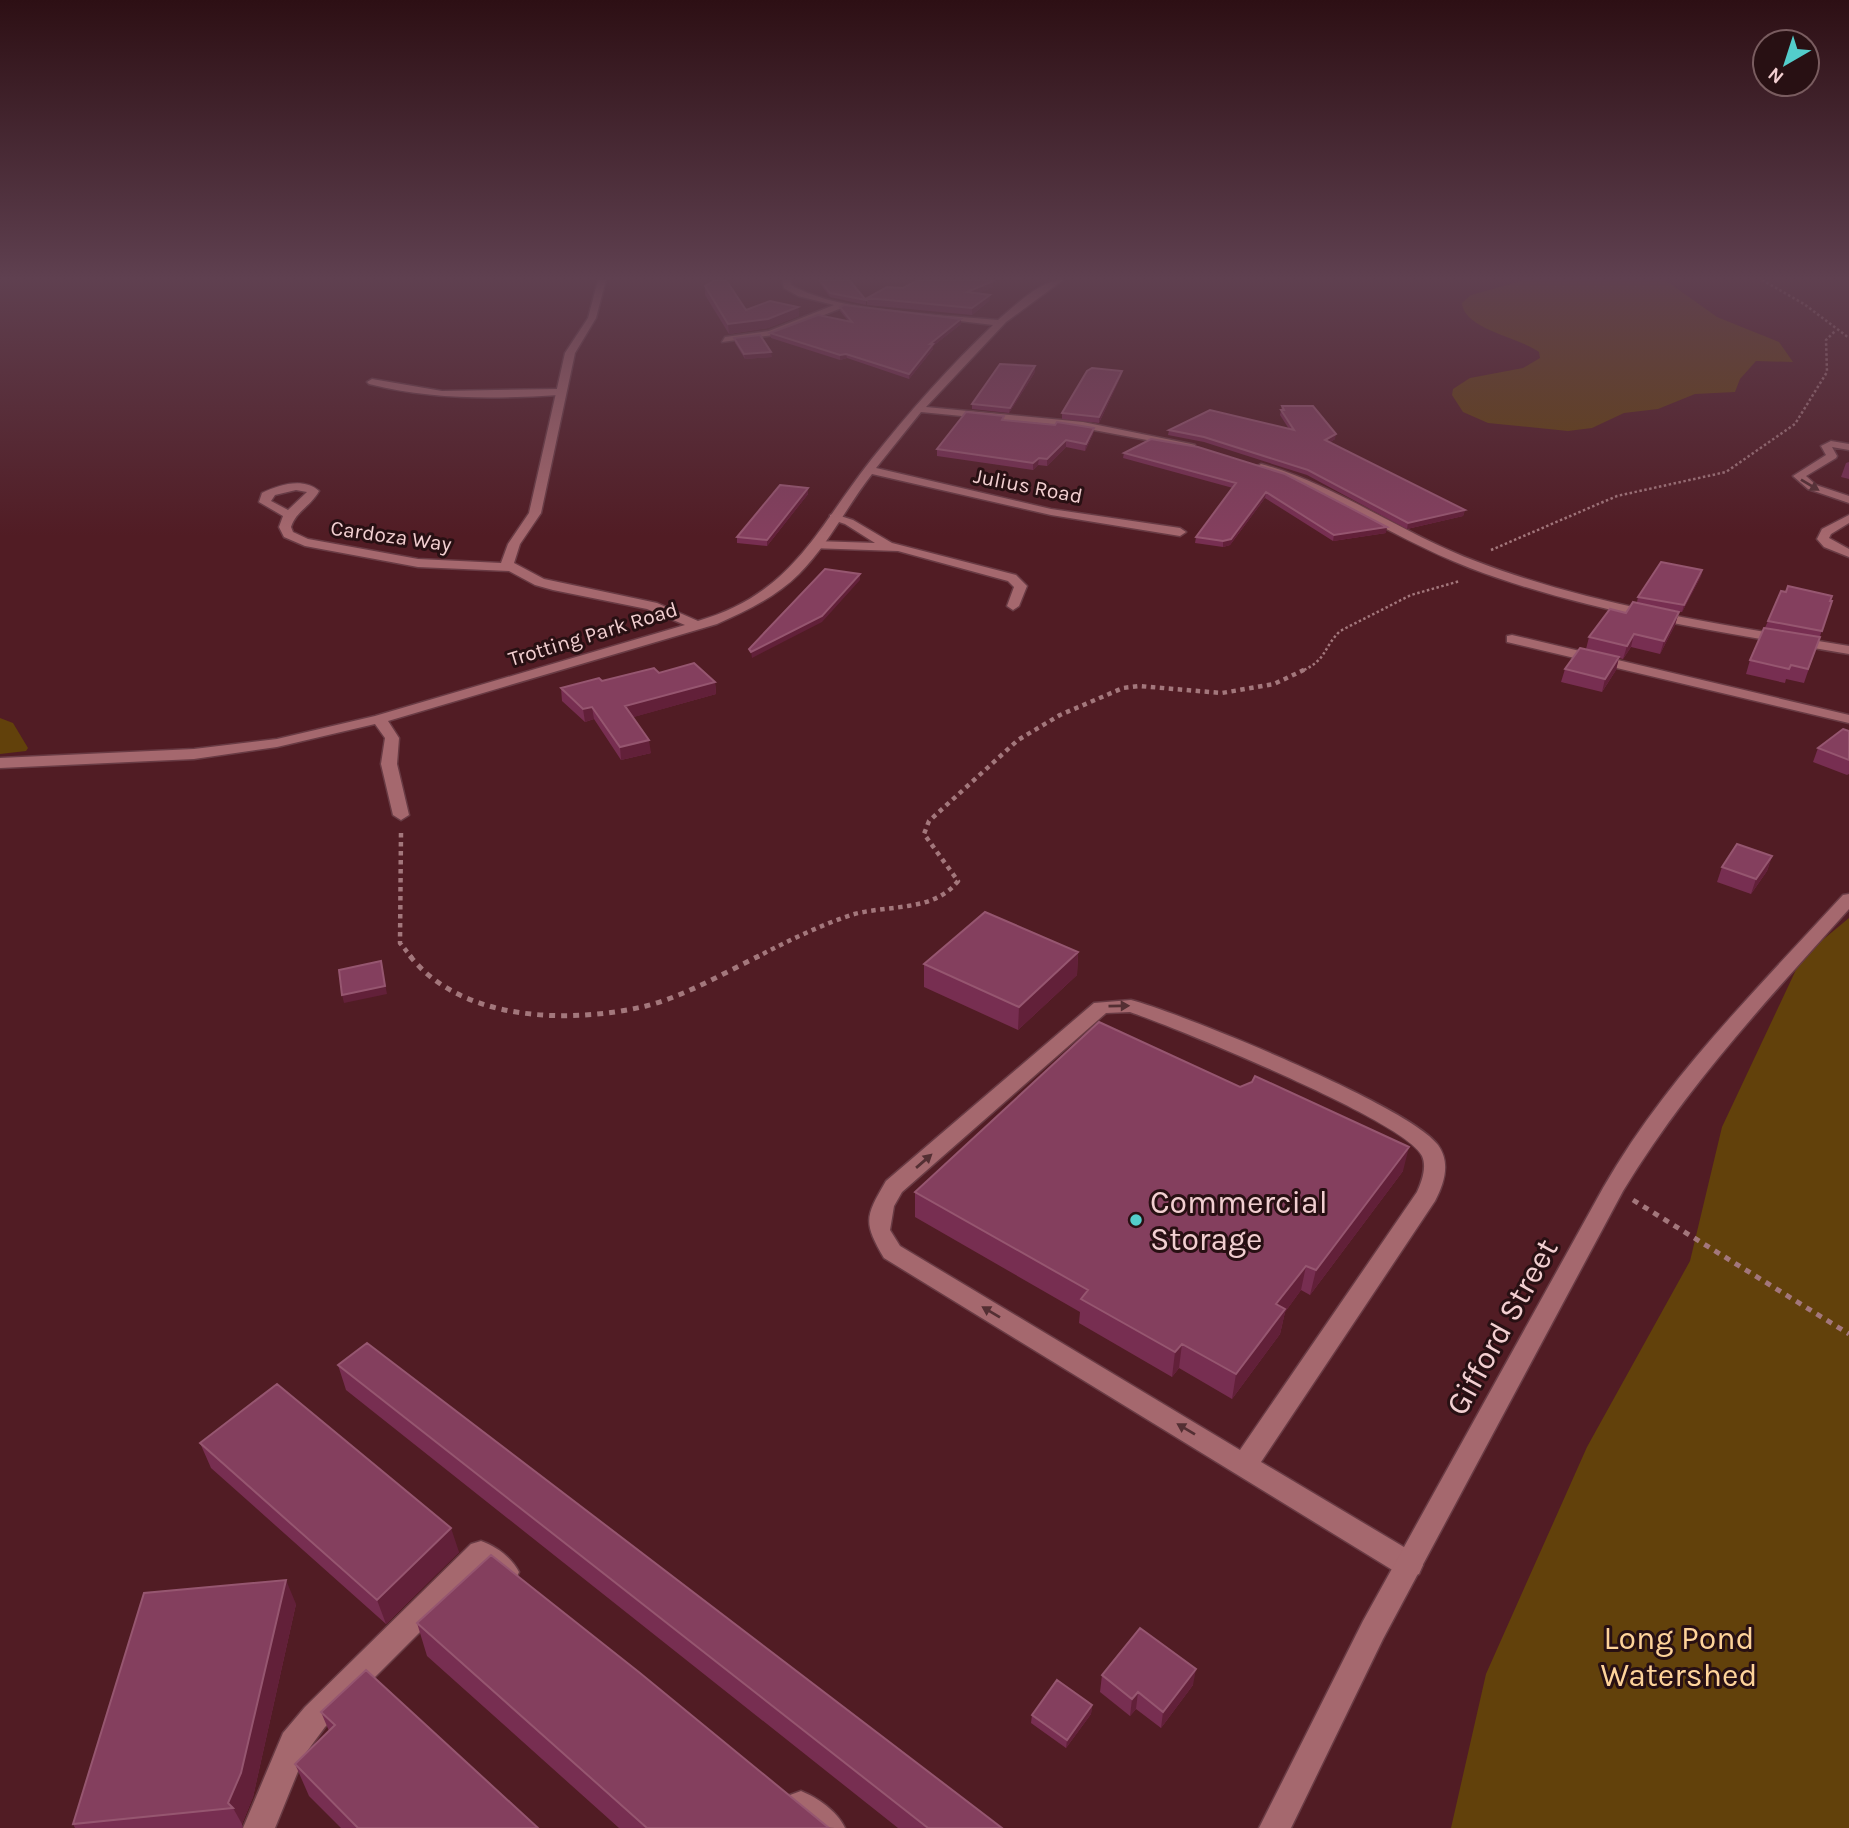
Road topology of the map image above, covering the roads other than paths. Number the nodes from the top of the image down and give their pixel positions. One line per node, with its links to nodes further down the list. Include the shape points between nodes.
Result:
1 (567, 365): 4 (street)
2 (959, 365): 5 (street, Trotting Park Road)
3 (372, 382): 4 (street, via 471,396)
4 (559, 392): 18 (street, via 535,513 514,544 507,564)
5 (920, 409): 7 (street, via 1083,425); 9 (street, Trotting Park Road)
6 (1849, 447): 10 (street, one-way to 10, via 1825,446 1832,456 1800,476 1812,487)
7 (1198, 449)
8 (1249, 463): 22 (street, via 1344,500 1394,530 1486,570 1711,626)
9 (871, 470): 12 (street, Trotting Park Road); 14 (street, Julius Road, via 1051,512)
10 (1849, 500)
11 (289, 515): 18 (street, Cardoza Way, via 288,534 330,548 418,562)
12 (834, 517): 15 (street, Trotting Park Road); 16 (street)
13 (1849, 518): 17 (street, via 1826,532 1823,539)
14 (1180, 531)
15 (815, 545): 16 (street); 20 (street, Trotting Park Road, via 778,586 744,608)
16 (890, 547): 19 (street, via 928,553 1012,578 1021,586)
17 (1849, 553)
18 (511, 567): 20 (street, via 544,584 653,606)
19 (1013, 606)
20 (697, 625): 23 (street, Trotting Park Road)
21 (1513, 639): 24 (street)
22 (1849, 650)
23 (379, 719): 25 (street, Trotting Park Road, via 277,743 194,754); 26 (street, via 392,738 389,764)
24 (1849, 719)
25 (0, 763)
26 (401, 815)
27 (1849, 899): 31 (street, Gifford Street, via 1714,1046 1646,1136)
28 (1078, 1026): 29 (street); 30 (street, one-way to 28, via 892,1252 879,1230 883,1206 894,1187); 30 (street, one-way to 30, via 1101,1007 1116,1005 1164,1017 1404,1126 1429,1147 1435,1160 1427,1195)
29 (1102, 1037)
30 (1244, 1465): 31 (street)
31 (1409, 1565): 36 (street, Gifford Street)
32 (525, 1588): 34 (street, via 481,1553 315,1717 294,1744)
33 (775, 1785): 35 (street)
34 (259, 1828)
35 (829, 1828)
36 (1275, 1828)

